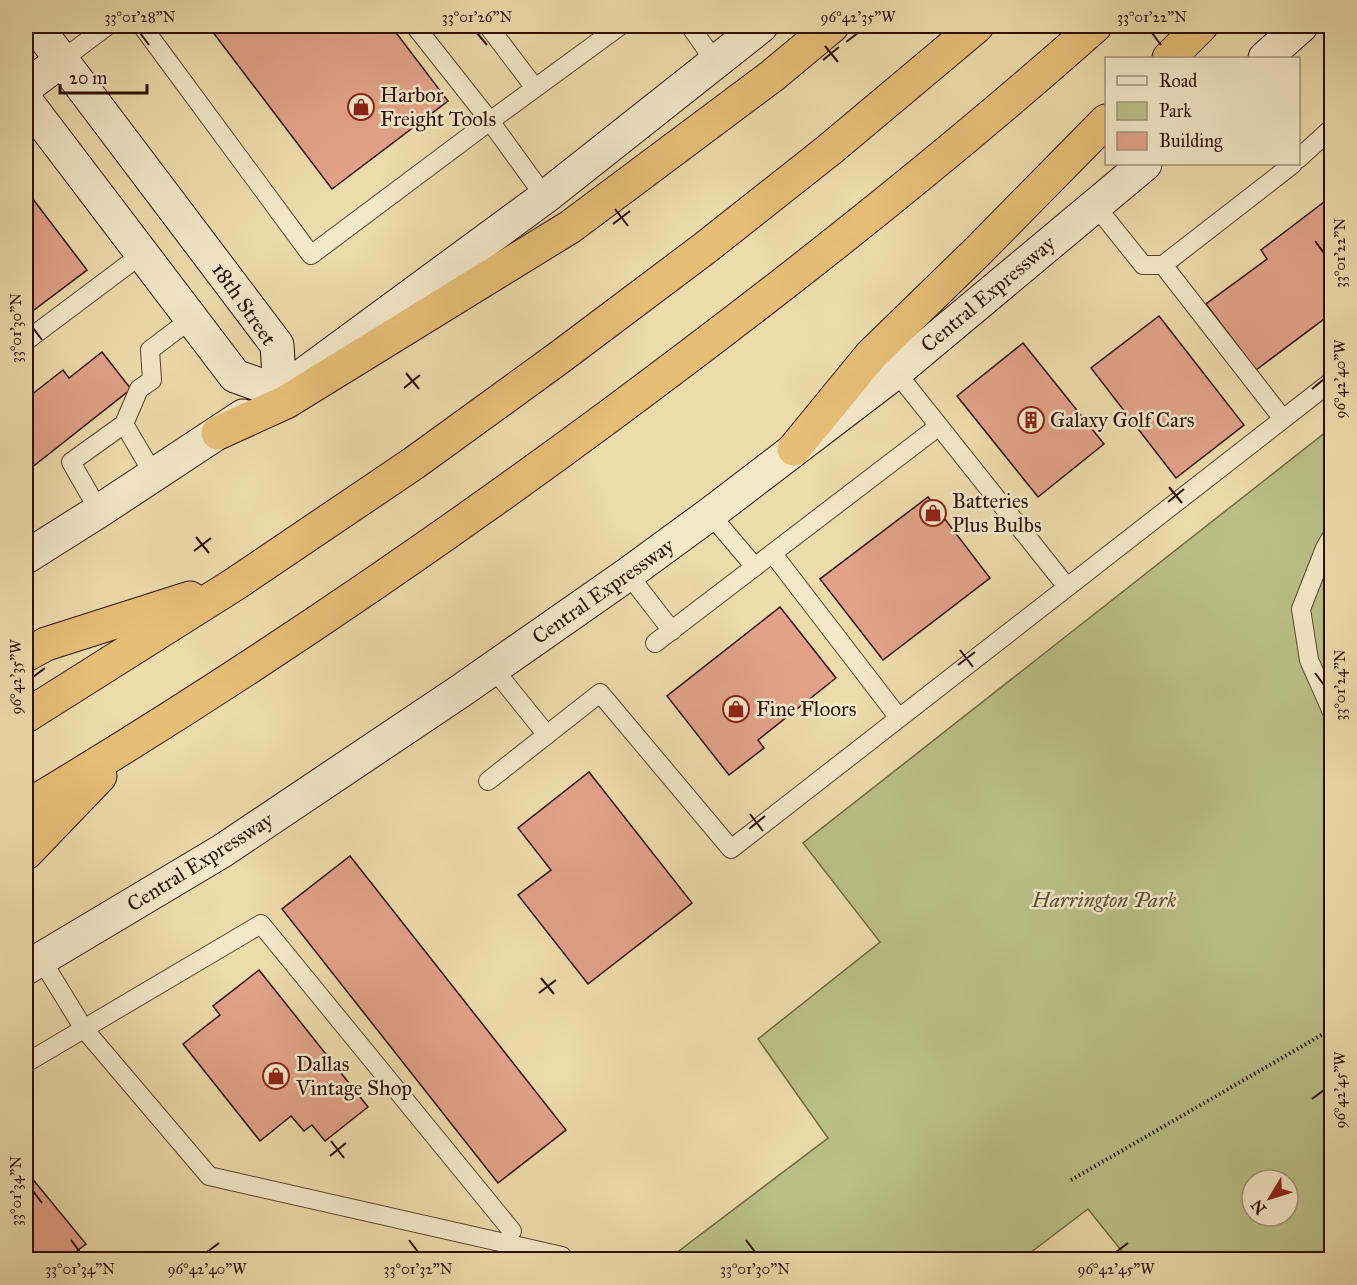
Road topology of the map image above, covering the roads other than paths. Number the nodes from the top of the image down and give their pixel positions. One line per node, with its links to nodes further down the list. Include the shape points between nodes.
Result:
1 (36, 26): 17 (main road, 18th Street)
2 (107, 26): 17 (lane)
3 (142, 26): 22 (lane, via 311,255)
4 (415, 26): 22 (lane)
5 (488, 26): 20 (lane)
6 (620, 26): 14 (lane)
7 (690, 26): 18 (lane)
8 (762, 26): 18 (main road)
9 (832, 26): 40 (highway, via 772,76 570,227 286,402)
10 (977, 26): 50 (highway, via 829,150 578,344 414,463)
11 (1095, 26): 60 (highway, via 822,254 664,375 400,566)
12 (1201, 26): 15 (highway)
13 (1301, 26): 16 (main road)
14 (595, 33): 20 (lane)
15 (1170, 57)
16 (1266, 57)
17 (62, 60): 19 (main road); 36 (main road, 18th Street, via 277,345)
18 (716, 63): 28 (main road)
19 (26, 87)
20 (535, 88): 22 (lane)
21 (26, 101): 30 (main road)
22 (490, 121): 28 (lane)
23 (1105, 123): 41 (highway, via 871,355)
24 (1332, 128): 25 (lane)
25 (1300, 158)
26 (1144, 165): 29 (main road, Central Expressway)
27 (1282, 167): 31 (lane)
28 (545, 197): 36 (main road)
29 (1095, 205): 31 (lane, via 1143,265); 34 (main road, Central Expressway)
30 (142, 254): 32 (main road); 33 (lane)
31 (1163, 265): 37 (lane)
32 (191, 319): 36 (main road, via 235,376); 38 (lane, via 150,350 152,380 139,388)
33 (26, 341)
34 (896, 372): 39 (lane); 41 (main road, Central Expressway)
35 (1332, 381): 37 (lane)
36 (280, 392): 40 (main road)
37 (1283, 419): 51 (lane)
38 (124, 424): 42 (lane); 43 (lane, via 71,462)
39 (939, 426): 46 (lane); 51 (lane)
40 (218, 433): 42 (main road)
41 (794, 449): 44 (main road, Central Expressway)
42 (154, 475): 43 (main road)
43 (99, 511): 47 (main road)
44 (710, 514): 48 (lane); 49 (main road, Central Expressway)
45 (1329, 547): 56 (lane, via 1301,609 1309,660)
46 (772, 554): 48 (lane); 58 (lane)
47 (26, 557)
48 (755, 567): 52 (lane)
49 (628, 574): 52 (lane); 55 (main road, Central Expressway)
50 (235, 584): 54 (highway, via 46,644); 57 (highway)
51 (1067, 587): 58 (lane)
52 (672, 631): 53 (lane)
53 (655, 643)
54 (26, 655)
55 (493, 668): 59 (lane); 64 (main road, Central Expressway, via 222,851)
56 (1332, 712)
57 (26, 716)
58 (899, 718): 59 (lane, via 730,849 600,693)
59 (547, 735): 61 (lane)
60 (136, 739): 62 (highway); 63 (highway)
61 (488, 781)
62 (26, 807)
63 (26, 853)
64 (33, 963): 65 (lane)
65 (84, 1029): 66 (lane); 67 (lane, via 261,924); 68 (lane, via 209,1176)
66 (26, 1064)
67 (512, 1231)
68 (562, 1256)

